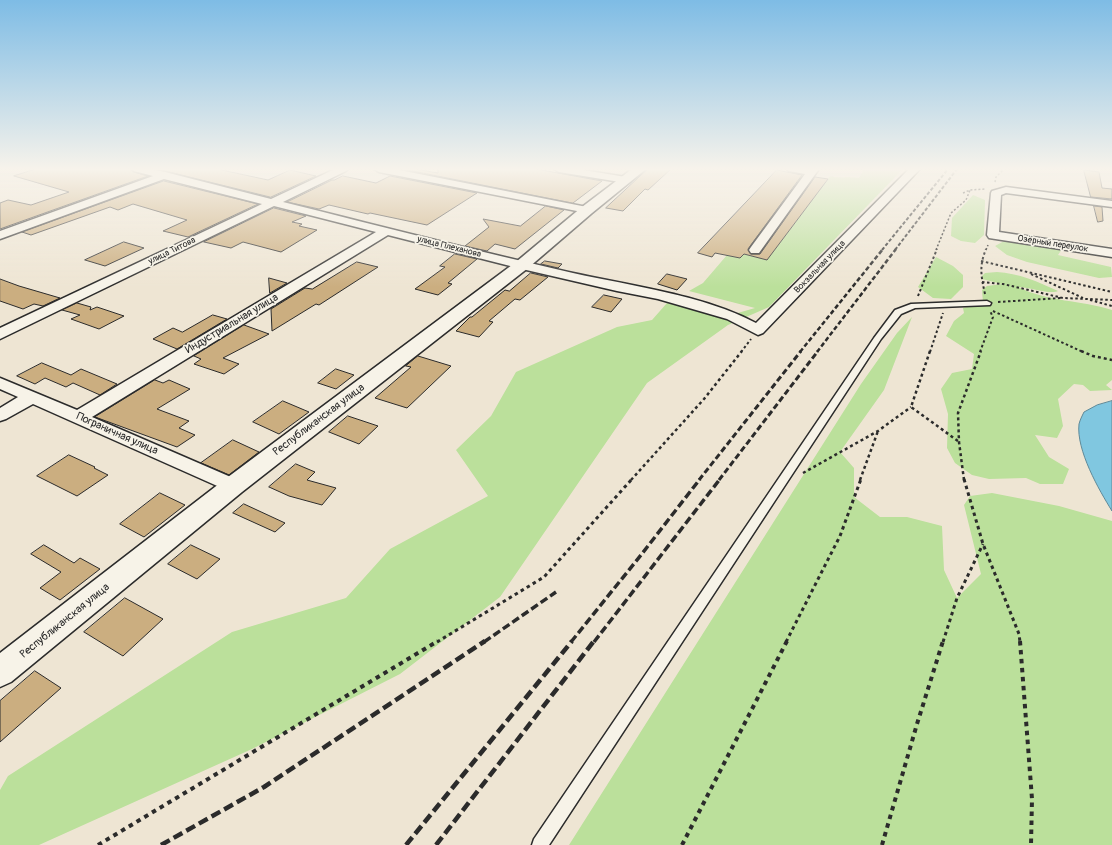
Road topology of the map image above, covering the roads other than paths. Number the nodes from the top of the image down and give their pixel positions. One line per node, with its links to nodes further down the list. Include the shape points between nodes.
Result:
1 (74, 208): 10 (street)
2 (261, 208): 16 (street, улица Титова)
3 (298, 208): 9 (street, улица Плеханова)
4 (579, 208): 8 (street)
5 (786, 208): 11 (street)
6 (877, 208): 15 (street, Вокзальная улица)
7 (995, 208): 12 (street, Озёрный переулок, via 992,238)
8 (587, 210): 13 (street, Республиканская улица)
9 (387, 232): 13 (street, улица Плеханова); 20 (street, Индустриальная улица)
10 (0, 235)
11 (755, 250)
12 (1112, 254)
13 (522, 265): 15 (street, улица Плеханова, via 667,297 732,316); 21 (street, Республиканская улица)
14 (988, 303): 23 (lane, via 914,306 898,312 878,338)
15 (758, 330)
16 (0, 334)
17 (0, 382): 18 (street, Пограничная улица)
18 (32, 397): 19 (street); 20 (street, Пограничная улица)
19 (0, 414)
20 (78, 417): 21 (street, Пограничная улица)
21 (233, 486): 22 (street, Республиканская улица)
22 (0, 672)
23 (540, 845)

